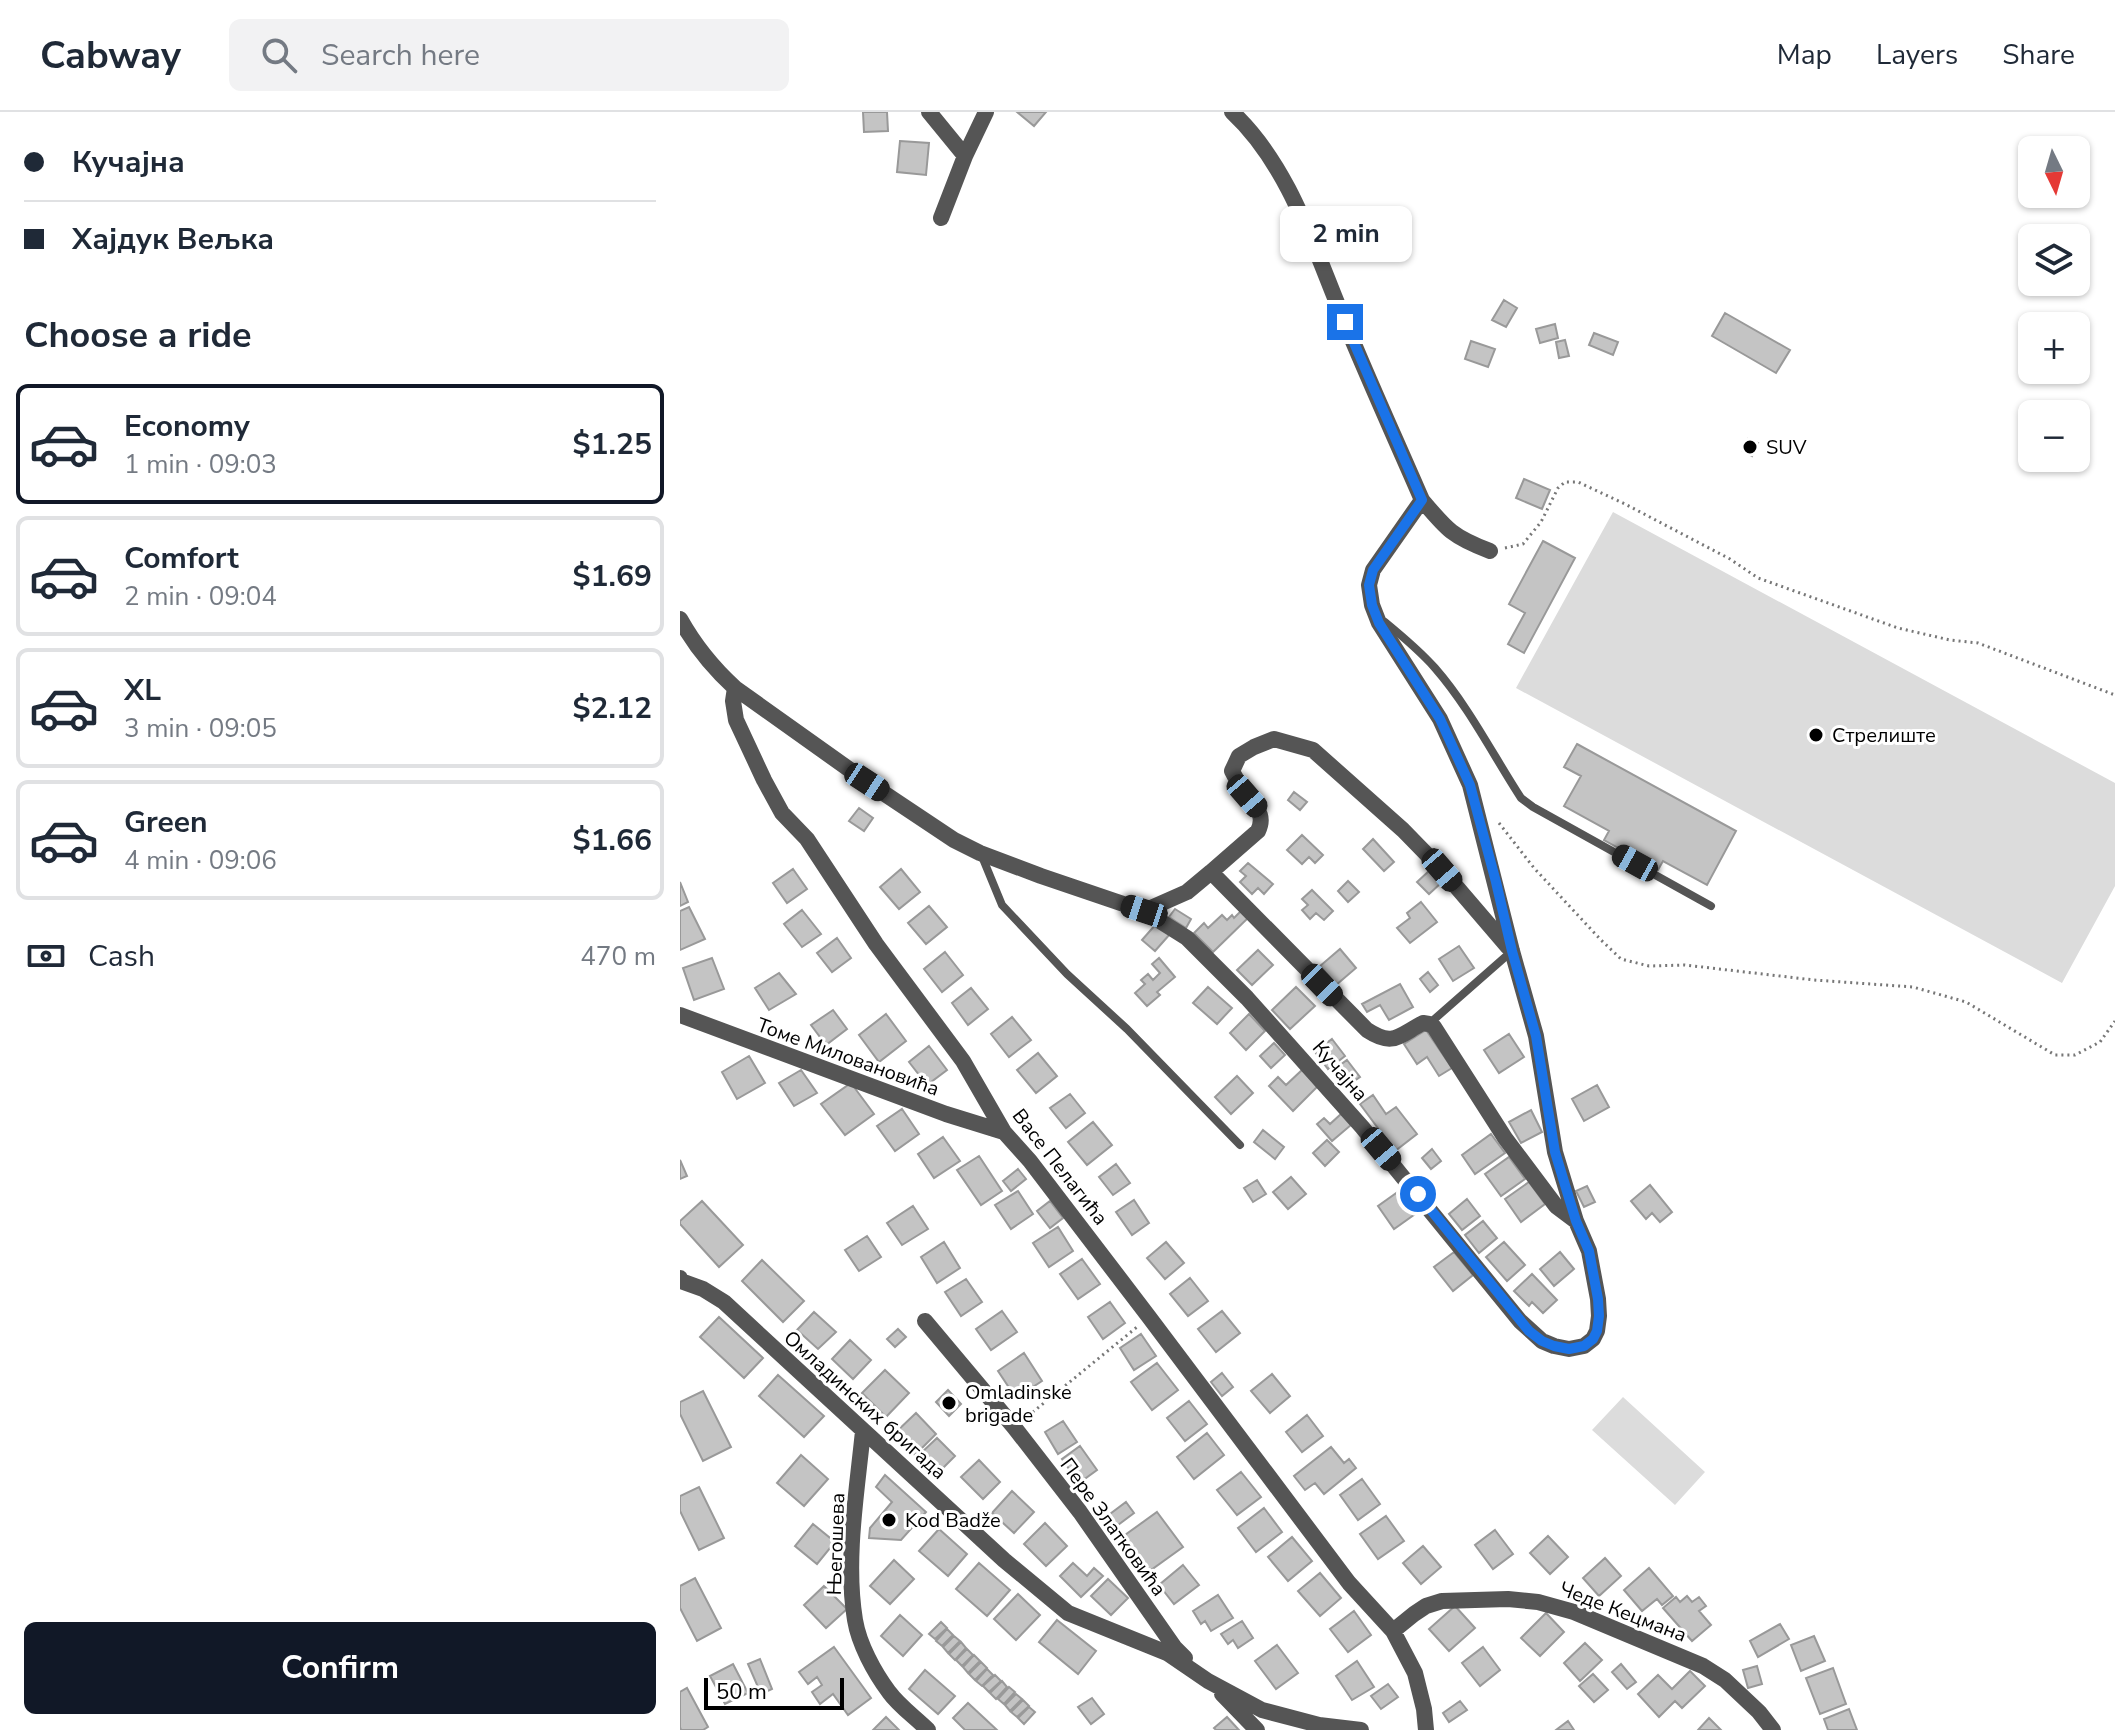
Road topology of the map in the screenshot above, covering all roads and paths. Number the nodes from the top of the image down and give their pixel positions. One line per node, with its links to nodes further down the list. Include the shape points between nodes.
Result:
1 (929, 112): 4 (street)
2 (986, 112): 4 (street)
3 (1232, 112): 6 (street, via 1270,156 1290,195)
4 (965, 156): 5 (street)
5 (941, 218)
6 (1422, 500): 7 (street, via 1445,528); 8 (street, via 1373,570 1369,585)
7 (1490, 551): 11 (path, via 1523,544 1558,488 1578,482 1758,578 1898,628 1978,643)
8 (1375, 613): 15 (lane, via 1435,668 1521,798); 17 (street, via 1440,719 1470,785)
9 (680, 619): 10 (street, via 712,667)
10 (735, 688): 13 (street, Кучајна, via 867,782); 21 (street, Васе Пелагића, via 736,720 782,813 807,839 963,1061)
11 (2115, 695)
12 (1497, 821): 19 (path, via 1621,959 1649,966 1913,987 1966,1002 2055,1055 2075,1055 2100,1042)
13 (980, 853): 16 (street, Кучајна); 22 (lane, via 1002,905)
14 (1211, 872): 16 (street, via 1187,892); 17 (street, Кучајна, via 1261,825 1260,811 1232,771 1239,756 1274,739 1313,750 1403,830); 20 (street, via 1367,1030 1391,1039)
15 (1711, 906)
16 (1144, 911): 23 (street, Кучајна, via 1187,938 1247,998 1362,1127 1520,1321 1542,1341 1569,1349 1593,1339 1599,1316 1589,1251)
17 (1512, 951): 20 (lane); 23 (street, Кучајна, via 1536,1036 1555,1152)
18 (680, 1015): 21 (street, Томе Миловановића)
19 (2115, 1021)
20 (1429, 1024): 23 (street, via 1512,1148 1556,1206)
21 (1004, 1132): 25 (street, Васе Пелагића)
22 (1240, 1145)
23 (1576, 1221)
24 (680, 1281): 28 (street, Омладинских бригада, via 724,1302)
25 (1149, 1317): 27 (path); 29 (street, Васе Пелагића, via 1349,1583)
26 (925, 1321): 27 (street, Пере Златковића)
27 (1014, 1427): 30 (street, Пере Златковића, via 1175,1648)
28 (863, 1431): 30 (street, Омладинских бригада, via 1068,1613 1167,1653); 31 (street, Његошева, via 853,1545 855,1622 890,1694)
29 (1393, 1631): 34 (street, Васе Пелагића, via 1415,1673); 35 (street, Чеде Кецмана, via 1426,1606 1442,1601 1538,1602 1703,1666 1725,1680)
30 (1208, 1681): 32 (street); 33 (street, Омладинских бригада, via 1262,1710)
31 (928, 1730)
32 (1257, 1730)
33 (1361, 1730)
34 (1426, 1730)
35 (1773, 1730)

